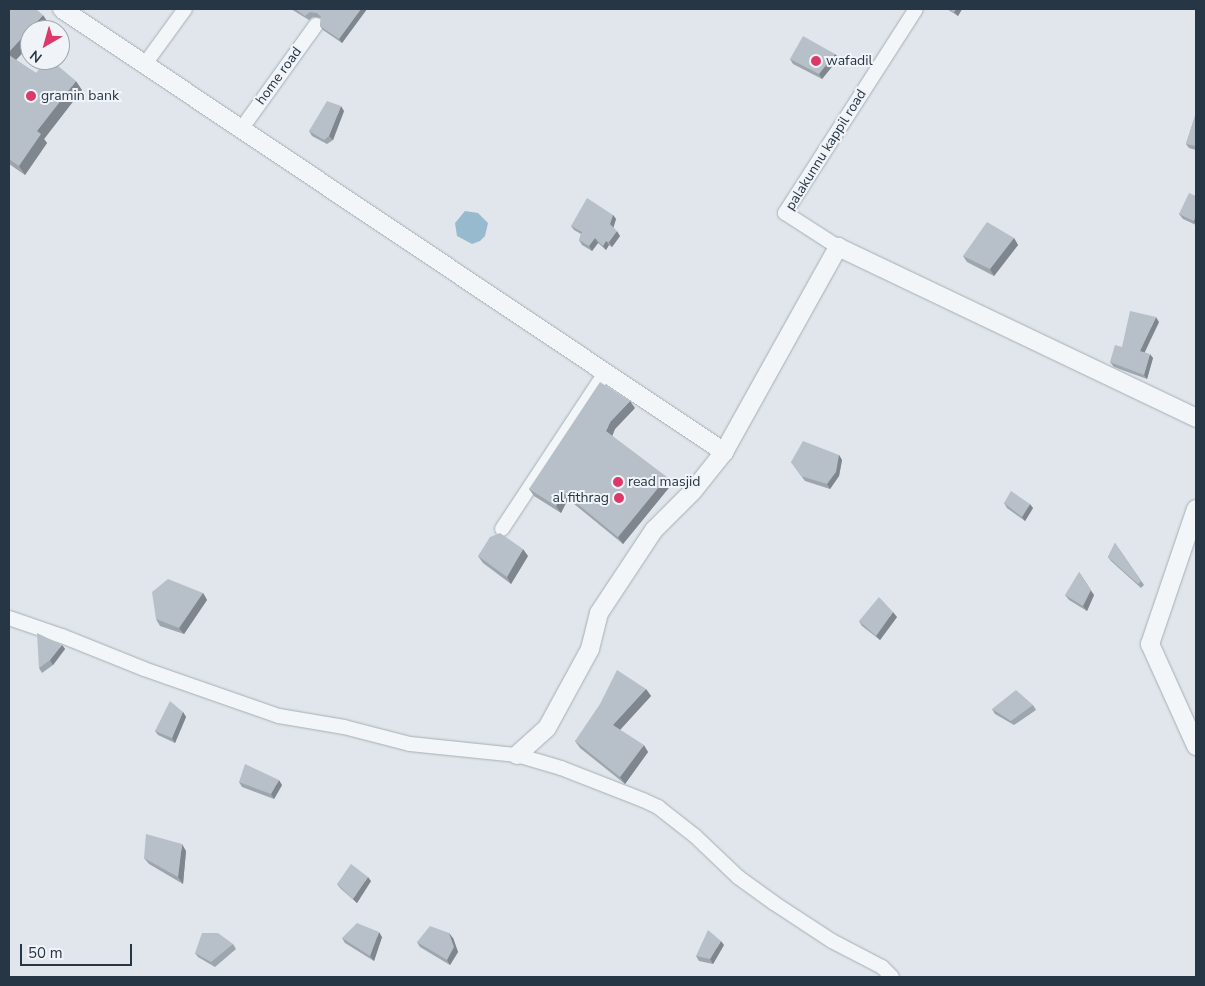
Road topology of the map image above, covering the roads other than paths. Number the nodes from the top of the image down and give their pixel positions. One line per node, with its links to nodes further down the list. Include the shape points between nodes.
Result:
1 (62, 9): 5 (street)
2 (185, 9): 5 (street)
3 (916, 9): 7 (street, palakunnu kappil road, via 785,214)
4 (316, 25): 6 (street, home road)
5 (145, 64): 6 (street)
6 (242, 128): 8 (street)
7 (838, 247): 9 (street); 10 (street)
8 (605, 373): 10 (street); 12 (street)
9 (1196, 418)
10 (724, 452): 15 (street, via 693,491 654,530 599,613 590,649 547,728)
11 (1196, 509): 14 (street, via 1150,644)
12 (502, 528)
13 (9, 618): 15 (street, via 279,716 344,727 410,744)
14 (1196, 746)
15 (517, 755): 16 (street, via 561,768 658,807 695,836 738,877 832,941 882,967)
16 (892, 977)

